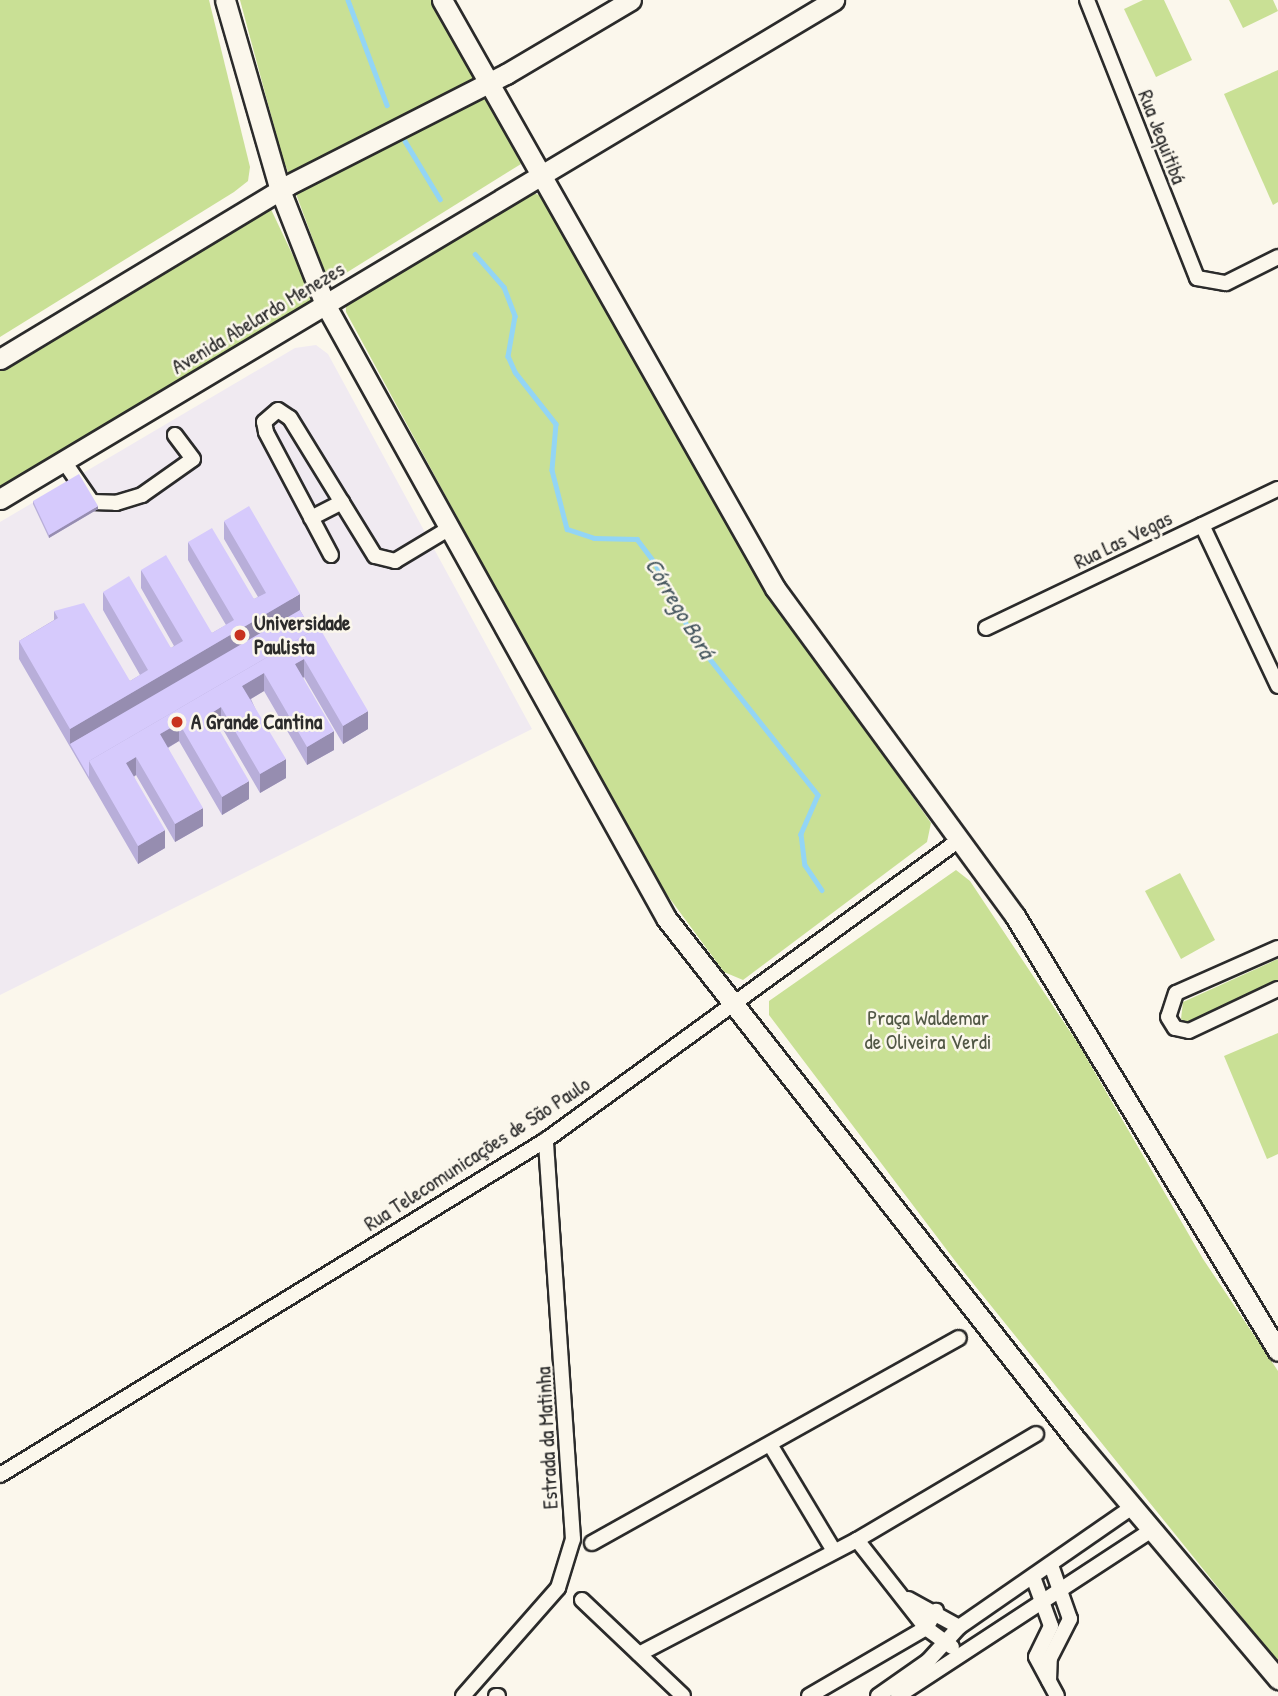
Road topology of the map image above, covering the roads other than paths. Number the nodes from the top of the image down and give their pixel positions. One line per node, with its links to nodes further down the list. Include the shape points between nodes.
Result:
1 (225, 0): 8 (main road)
2 (442, 0): 6 (main road)
3 (632, 0): 6 (main road)
4 (834, 0): 7 (main road, Avenida Abelardo Menezes)
5 (1087, 0): 9 (street, Rua Jequitibá, via 1191,270 1206,283 1226,283)
6 (485, 84): 7 (main road); 8 (main road)
7 (539, 176): 10 (main road, Avenida Abelardo Menezes); 23 (main road, via 775,588)
8 (281, 190): 10 (main road); 11 (main road)
9 (1278, 257)
10 (325, 304): 13 (main road, Avenida Abelardo Menezes); 19 (main road)
11 (0, 359)
12 (175, 435): 13 (street, via 193,459 142,495 116,503 92,502)
13 (64, 460): 15 (main road, Avenida Abelardo Menezes)
14 (1278, 489): 18 (street, Rua Las Vegas)
15 (0, 499)
16 (342, 502): 17 (street); 17 (street, via 290,418 278,410 269,414 266,432); 19 (street, via 384,562)
17 (311, 518): 20 (street)
18 (1202, 525): 21 (street, Rua Las Vegas); 22 (street)
19 (450, 528): 26 (main road, via 643,882)
20 (331, 555)
21 (986, 628)
22 (1278, 686)
23 (959, 841): 26 (street, Rua Telecomunicações de São Paulo); 29 (main road, via 1084,1024 1224,1270)
24 (1278, 948): 25 (street, via 1176,993 1168,1017 1175,1028 1189,1031)
25 (1278, 989)
26 (734, 1005): 27 (street, Rua Telecomunicações de São Paulo); 33 (main road)
27 (546, 1139): 32 (street, Rua Telecomunicações de São Paulo); 56 (street, Estrada da Matinha, via 573,1539 558,1588)
28 (959, 1338): 31 (street)
29 (1278, 1351)
30 (1036, 1434): 36 (street)
31 (771, 1446): 37 (street); 38 (street)
32 (0, 1475)
33 (1131, 1507): 34 (main road); 35 (street)
34 (1152, 1530): 39 (street); 54 (main road)
35 (1089, 1539): 39 (street); 40 (street)
36 (856, 1540): 38 (street); 43 (street)
37 (592, 1543)
38 (834, 1551): 52 (street)
39 (1104, 1562): 42 (street)
40 (1051, 1565): 41 (street); 42 (street)
41 (1033, 1577): 45 (street); 49 (street)
42 (1062, 1588): 45 (street); 47 (street)
43 (908, 1599): 46 (street); 50 (street)
44 (582, 1600): 52 (street)
45 (1044, 1600): 48 (street); 53 (street)
46 (936, 1611): 49 (street); 50 (street)
47 (1070, 1619): 48 (street); 55 (street, via 1050,1658)
48 (1051, 1626): 55 (street, via 1036,1657)
49 (959, 1627): 51 (street)
50 (926, 1628): 51 (street); 58 (street)
51 (946, 1641): 53 (street); 59 (street)
52 (639, 1654): 57 (street)
53 (961, 1655): 60 (street)
54 (1278, 1679)
55 (1054, 1691)
56 (463, 1696)
57 (683, 1696)
58 (809, 1696)
59 (878, 1696)
60 (898, 1696)

